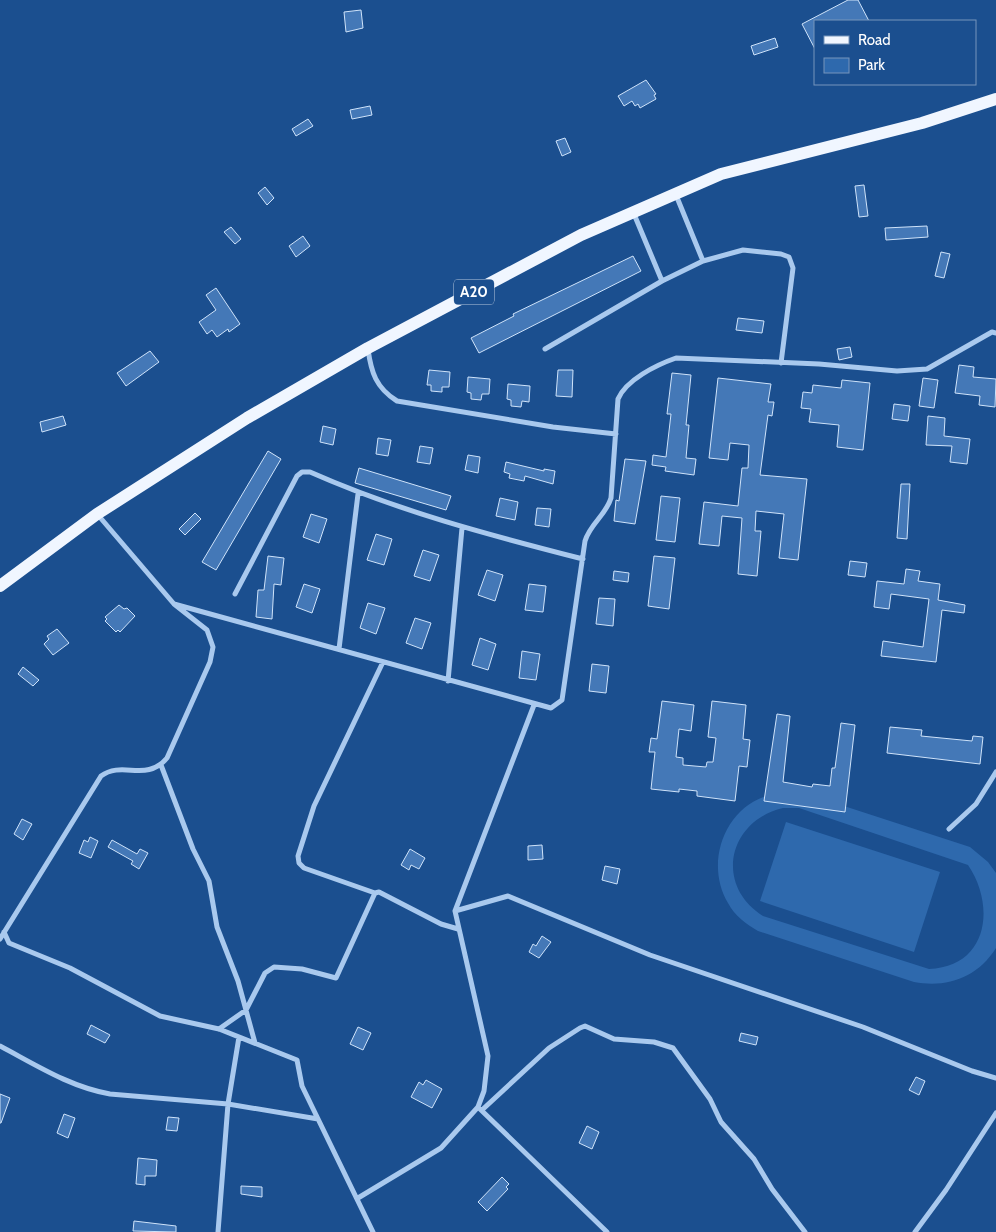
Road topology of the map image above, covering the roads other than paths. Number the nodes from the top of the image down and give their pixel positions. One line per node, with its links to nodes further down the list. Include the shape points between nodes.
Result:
1 (996, 99): 2 (main road, A20, via 922,123 729,172)
2 (675, 192): 3 (main road, A20); 4 (street)
3 (634, 214): 5 (street); 7 (main road, A20, via 573,239)
4 (703, 261): 5 (street); 9 (street, via 743,250 789,257 793,268)
5 (662, 281): 8 (street)
6 (996, 333): 9 (street, via 992,332 927,369 897,371)
7 (368, 348): 10 (street, via 375,381 397,401); 12 (main road, A20, via 233,426)
8 (545, 349)
9 (781, 363): 10 (street, via 676,358 662,363 622,389 618,399)
10 (616, 434): 14 (street, via 611,498 587,534)
11 (358, 494): 13 (street); 16 (street, via 310,472 297,476); 18 (street)
12 (97, 514): 15 (main road, A20); 17 (street)
13 (462, 528): 14 (street); 20 (street)
14 (582, 559): 21 (street, via 562,700 551,708)
15 (0, 586)
16 (235, 594)
17 (174, 604): 18 (street); 22 (street, via 207,630 213,647 210,662)
18 (339, 649): 19 (street)
19 (383, 662): 20 (street); 25 (street, via 314,806 298,856 304,868)
20 (448, 681): 21 (street)
21 (534, 705): 26 (street)
22 (161, 765): 28 (street, via 144,772 114,769 101,776); 30 (street, via 193,849 209,881 217,927)
23 (996, 772): 24 (street, via 976,804)
24 (949, 830)
25 (375, 893): 27 (street, via 379,892 441,924); 30 (street, via 336,978 302,969 274,967 265,973)
26 (455, 911): 27 (street); 35 (street, via 508,896 650,955 862,1027)
27 (458, 929): 37 (street, via 488,1056)
28 (4, 931): 29 (street); 31 (street, via 9,943 70,968 160,1016)
29 (0, 939)
30 (246, 1010): 31 (street); 33 (street)
31 (219, 1029): 32 (street)
32 (238, 1037): 33 (street); 36 (street)
33 (255, 1043): 39 (street, via 297,1060 302,1086)
34 (0, 1046): 36 (street, via 64,1080 93,1091)
35 (996, 1078)
36 (228, 1104): 39 (street); 41 (street)
37 (480, 1108): 40 (street, via 441,1148); 43 (street); 44 (street, via 549,1048 580,1028 625,1041 665,1044 679,1054 710,1099 721,1122 754,1159 772,1189)
38 (996, 1113): 45 (street)
39 (318, 1119): 40 (street)
40 (358, 1198): 42 (street)
41 (218, 1232)
42 (373, 1232)
43 (607, 1232)
44 (806, 1232)
45 (915, 1232)

